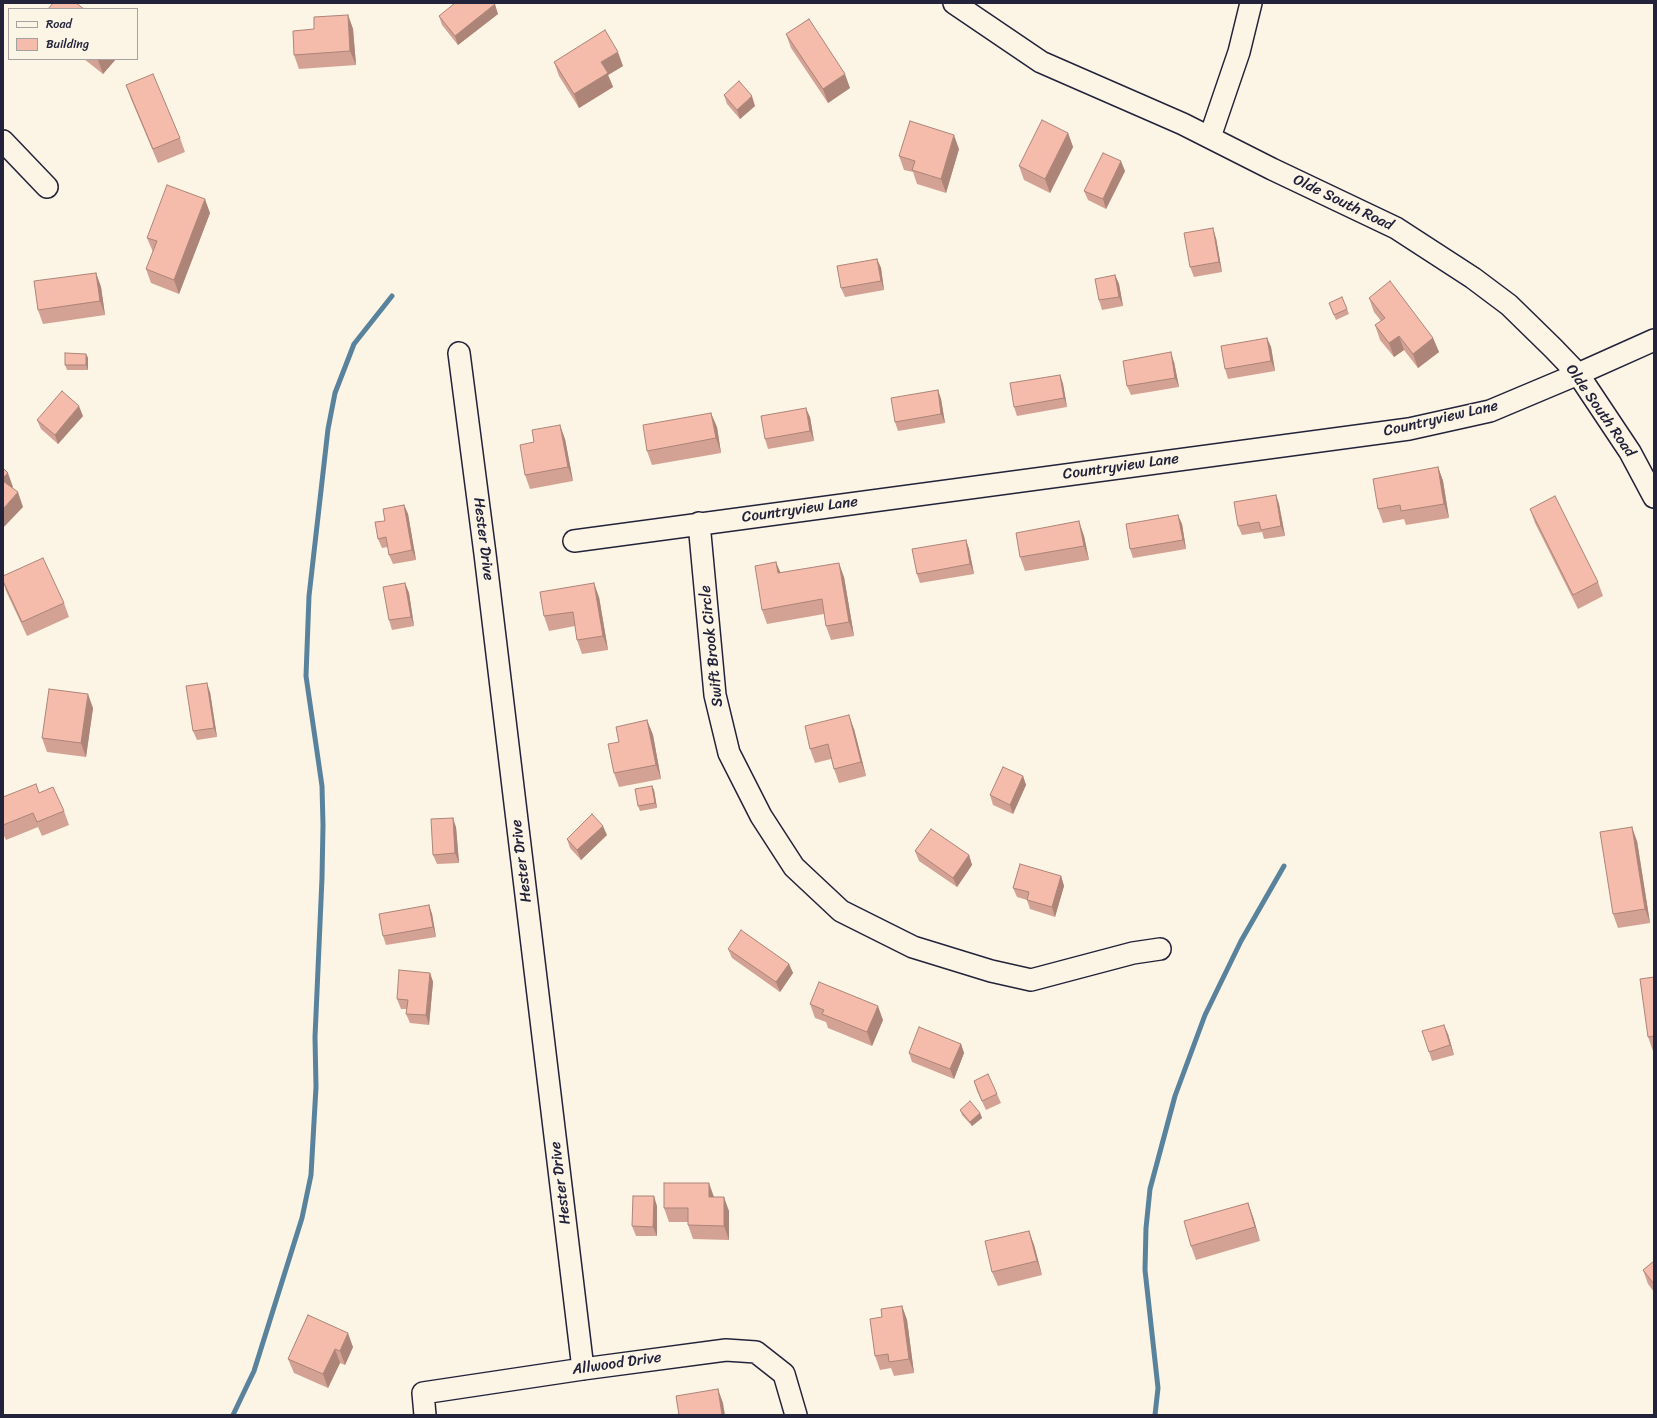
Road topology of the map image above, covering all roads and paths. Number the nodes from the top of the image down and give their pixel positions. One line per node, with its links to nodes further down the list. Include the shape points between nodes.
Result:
1 (954, 3): 3 (street, Olde South Road, via 1041,62)
2 (1251, 3): 3 (street, via 1239,52)
3 (1210, 137): 8 (street, Olde South Road, via 1403,233 1473,278 1508,305)
4 (3, 141): 5 (street)
5 (47, 187)
6 (1654, 340): 8 (street, Countryview Lane)
7 (459, 353): 13 (street, Hester Drive)
8 (1578, 374): 9 (street, Olde South Road, via 1630,452); 10 (street, Countryview Lane, via 1490,410 1409,429)
9 (1654, 497)
10 (699, 523): 11 (street, Countryview Lane); 12 (street, Swift Brook Circle, via 715,696 729,753 760,816 794,867 841,911 913,947 1031,980 1133,953)
11 (574, 541)
12 (1160, 949)
13 (583, 1369): 14 (street, Allwood Drive, via 422,1393); 15 (street, Allwood Drive, via 726,1350 756,1352 784,1374)
14 (425, 1415)
15 (796, 1415)

